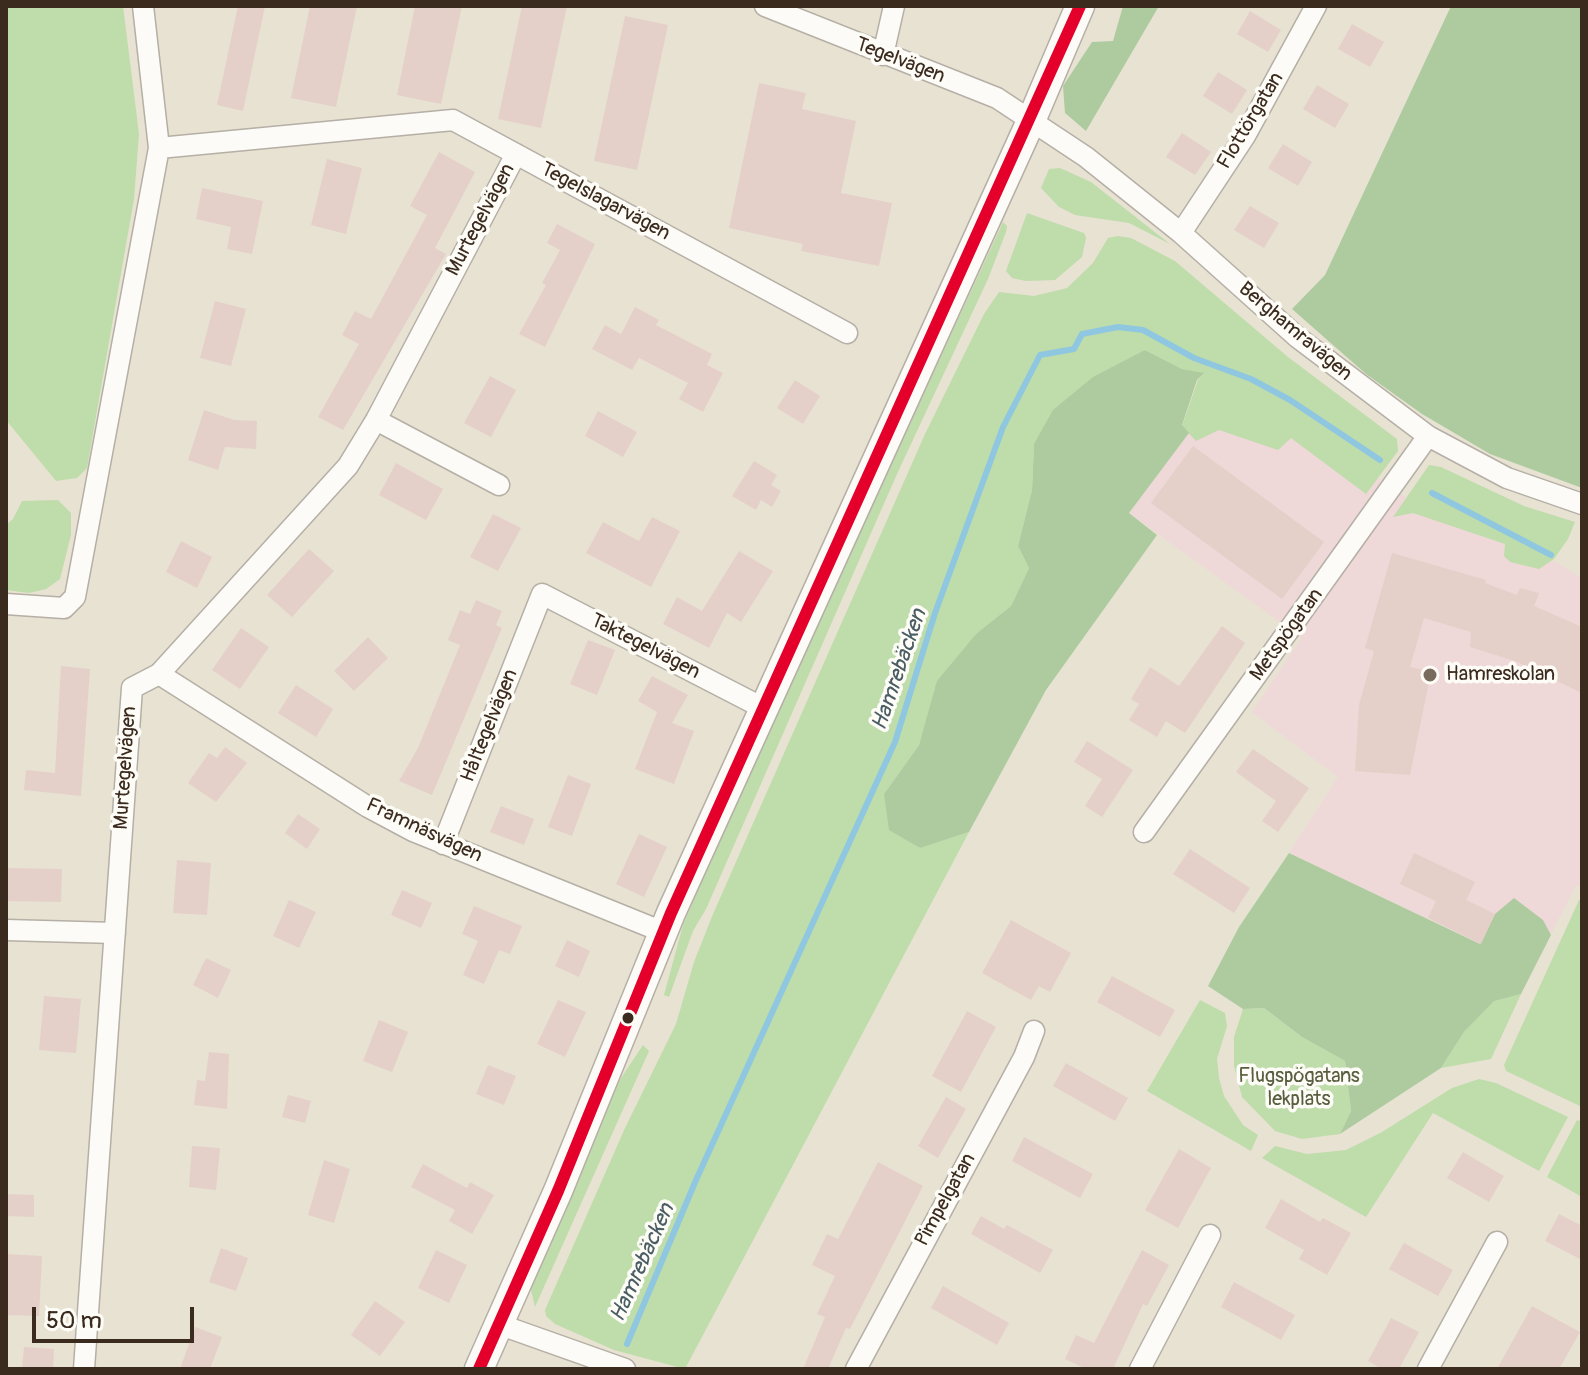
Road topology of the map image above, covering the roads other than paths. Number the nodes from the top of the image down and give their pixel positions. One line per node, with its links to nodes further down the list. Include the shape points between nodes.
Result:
1 (143, 6): 8 (street)
2 (765, 6): 6 (street, Tegelvägen)
3 (894, 6): 6 (street)
4 (1080, 6): 7 (main road)
5 (1316, 6): 10 (street, Flottörgatan, via 1245,136)
6 (883, 55): 7 (street, Tegelvägen, via 997,98)
7 (1031, 121): 10 (street, Berghamravägen, via 1086,157); 19 (main road)
8 (159, 148): 9 (street, Tegelslagarvägen, via 453,120); 16 (street, via 75,597 64,608)
9 (516, 154): 11 (street, Tegelslagarvägen); 12 (street, Murtegelvägen)
10 (1181, 233): 13 (street, Berghamravägen, via 1297,337)
11 (847, 333)
12 (376, 420): 14 (street); 18 (street, Murtegelvägen, via 348,466)
13 (1428, 436): 15 (street, Berghamravägen, via 1507,478); 20 (street, Metspögatan)
14 (499, 485)
15 (1582, 504)
16 (6, 604)
17 (536, 609): 19 (street, Taktegelvägen, via 542,594); 21 (street, Håltegelvägen)
18 (159, 674): 21 (street, Framnäsvägen, via 368,807); 24 (street, Murtegelvägen, via 132,688)
19 (763, 708): 23 (main road)
20 (1144, 832)
21 (443, 844): 23 (street, Framnäsvägen)
22 (6, 930): 24 (street)
23 (663, 932): 28 (main road)
24 (115, 933): 29 (street, Murtegelvägen)
25 (1034, 1031): 32 (street, Pimpelgatan)
26 (1210, 1235): 33 (street)
27 (1497, 1242): 34 (street)
28 (498, 1324): 30 (main road); 31 (street)
29 (84, 1369)
30 (479, 1369)
31 (625, 1369)
32 (856, 1369)
33 (1140, 1369)
34 (1428, 1369)

